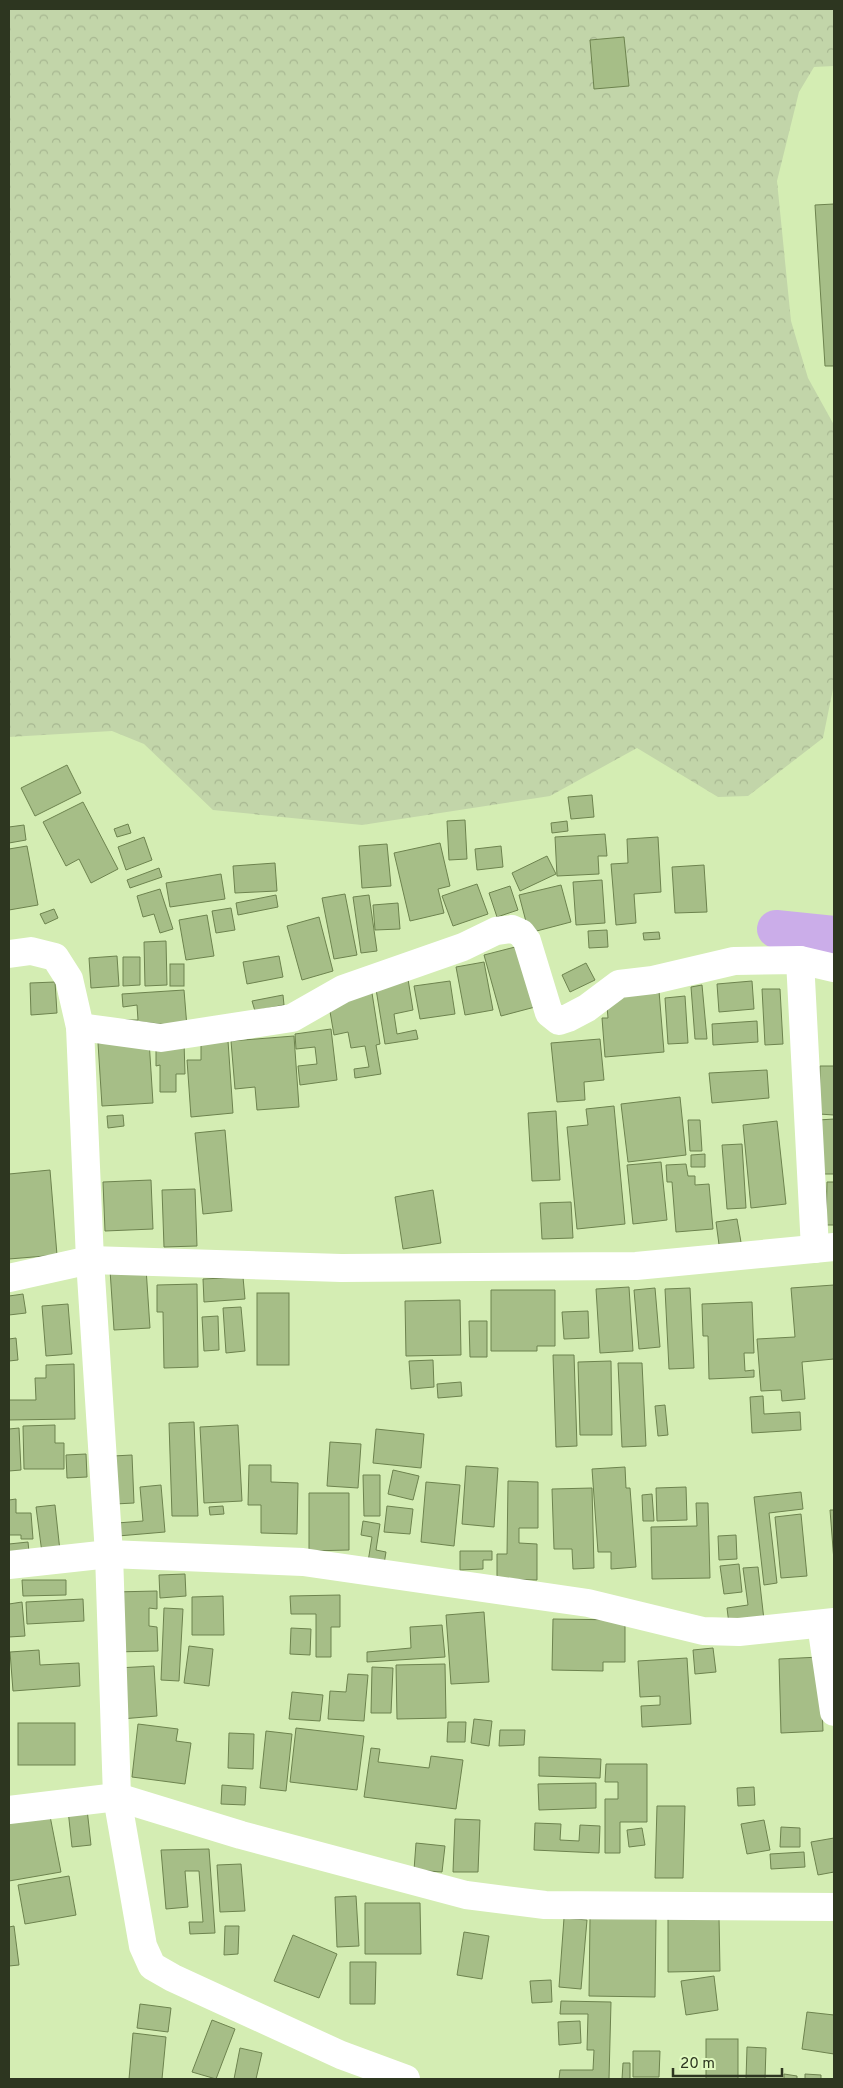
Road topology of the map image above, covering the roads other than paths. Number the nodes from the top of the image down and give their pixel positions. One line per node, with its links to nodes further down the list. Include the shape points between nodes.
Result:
1 (9, 954): 4 (street, via 31,951 55,957 70,979)
2 (800, 960): 3 (street); 4 (street, via 734,962 619,984 587,1008 559,1020 549,1013 527,941 512,929 496,931 463,947 343,989 292,1018 161,1038); 5 (street)
3 (834, 968)
4 (80, 1027): 6 (street)
5 (825, 1248): 6 (street, via 636,1266 341,1268)
6 (90, 1260): 7 (street); 8 (street)
7 (9, 1278)
8 (109, 1554): 9 (street); 10 (street, via 303,1562 588,1603 703,1631 739,1632); 12 (street)
9 (9, 1565)
10 (827, 1623): 11 (street)
11 (834, 1712)
12 (117, 1798): 13 (street); 14 (street, via 466,1895 545,1905); 15 (street, via 143,1946 152,1966 341,2055)
13 (9, 1810)
14 (834, 1906)
15 (406, 2079)

